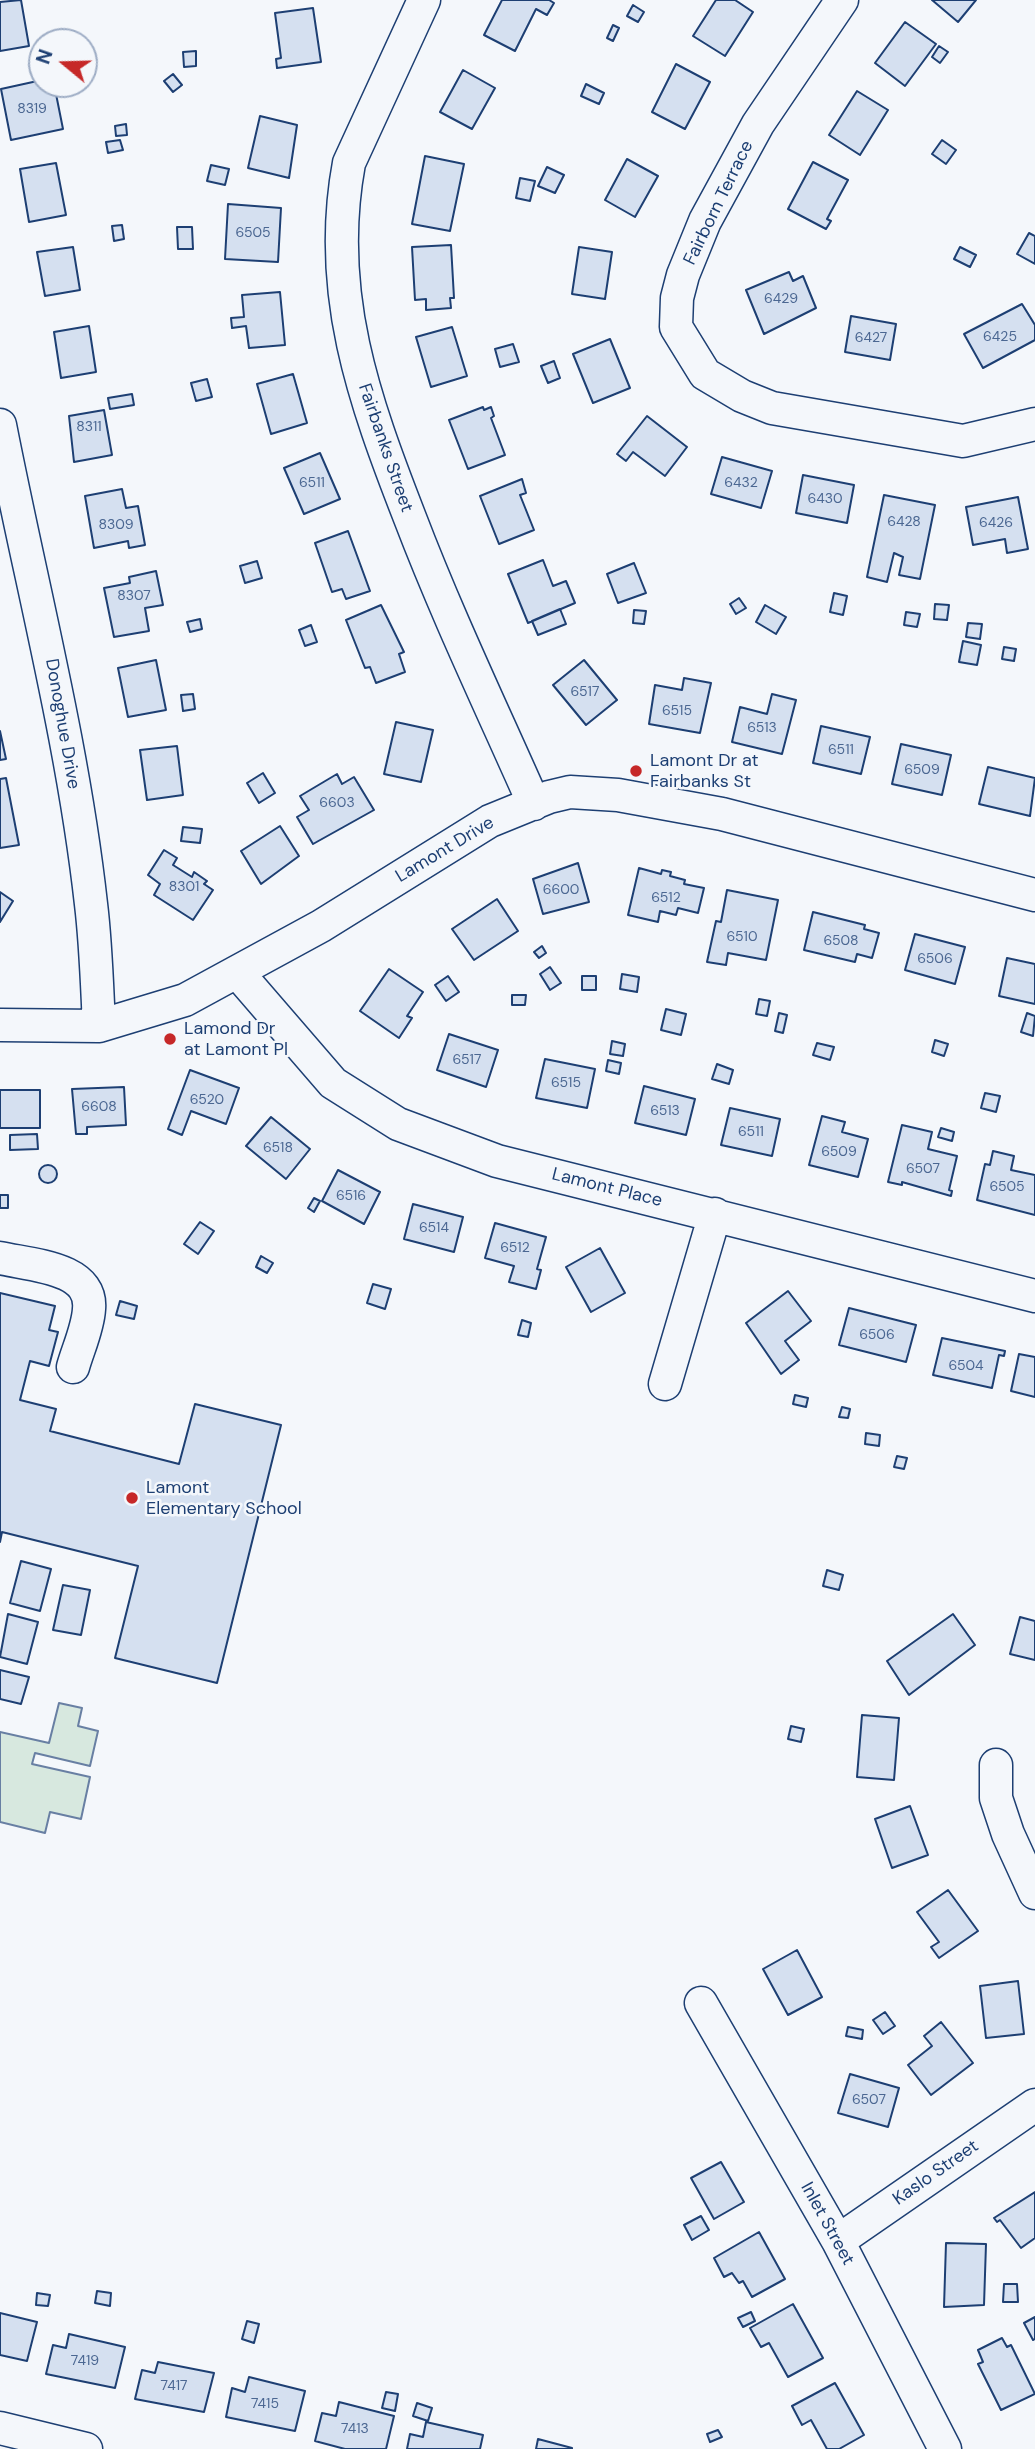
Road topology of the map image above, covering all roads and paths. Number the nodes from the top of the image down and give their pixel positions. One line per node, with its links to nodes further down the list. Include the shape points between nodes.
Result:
1 (842, 0): 3 (street, Fairborn Terrace, via 758,124 705,221 683,275 676,327 705,374 772,408 963,441)
2 (421, 1): 5 (street, Fairbanks Street, via 349,163 341,273 368,411 429,567)
3 (1035, 424)
4 (0, 425): 9 (street, Donoghue Drive, via 73,784 91,904)
5 (534, 804): 6 (street, Lamont Drive, via 570,793 659,801 816,836); 7 (street, Lamont Drive, via 490,821)
6 (1035, 895)
7 (238, 973): 9 (street, Lamont Drive, via 185,1000); 10 (street, Lamont Place, via 333,1083 398,1124 497,1161)
8 (0, 1025): 9 (street, Lamont Drive)
9 (99, 1026)
10 (715, 1214): 12 (street, Lamont Place); 14 (street)
11 (0, 1258): 13 (street, via 77,1277 89,1292 89,1310)
12 (1035, 1296)
13 (73, 1367)
14 (665, 1384)
15 (996, 1765): 16 (street, via 996,1798)
16 (1035, 1893)
17 (701, 2003): 19 (street, Inlet Street)
18 (1035, 2105): 19 (street, Kaslo Street)
19 (838, 2241): 22 (street, Inlet Street)
20 (0, 2428): 21 (street)
21 (86, 2449)
22 (945, 2449)

